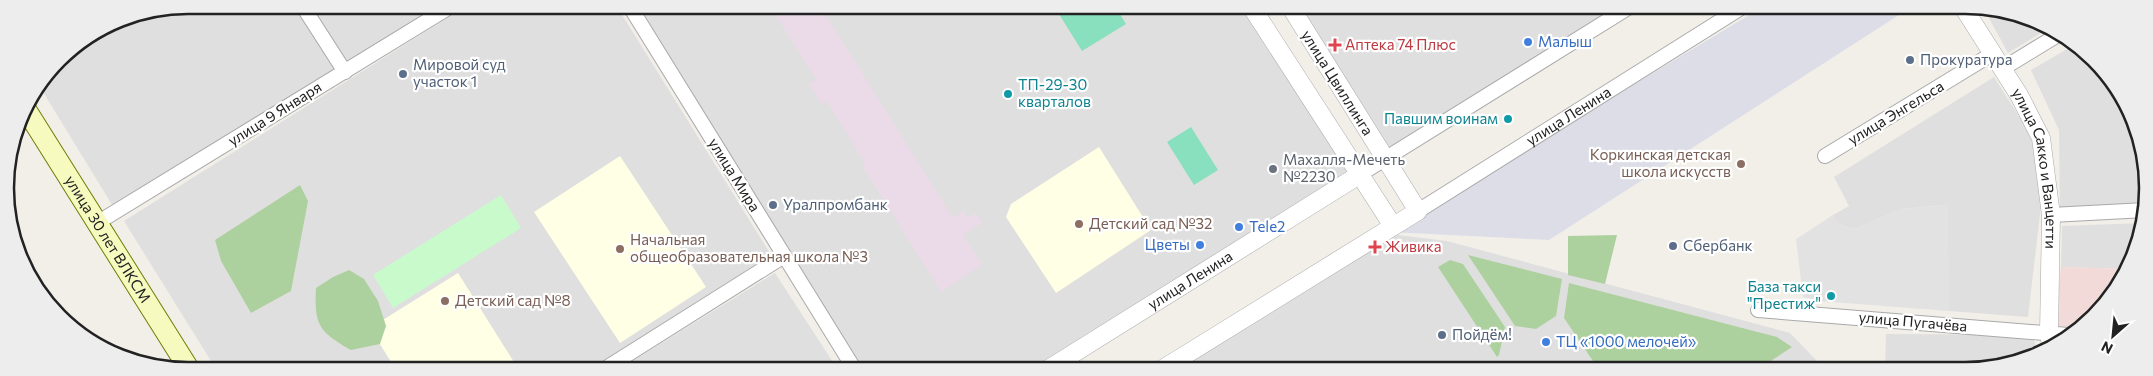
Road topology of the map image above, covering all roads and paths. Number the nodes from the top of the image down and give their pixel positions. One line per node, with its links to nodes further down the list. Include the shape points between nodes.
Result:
1 (308, 14): 11 (street)
2 (438, 14): 11 (street, улица 9 Января)
3 (635, 14): 21 (street, улица Мира)
4 (1256, 14): 15 (street, улица Цвиллинга)
5 (1295, 14): 14 (street, улица Цвиллинга)
6 (1618, 14): 14 (street, улица Ленина)
7 (1731, 14): 17 (street, улица Ленина)
8 (1968, 14): 10 (street, улица Сакко и Ванцетти)
9 (2052, 37): 10 (street, улица Энгельса)
10 (1997, 62): 13 (street, улица Энгельса); 18 (street, улица Сакко и Ванцетти, via 2019,95 2041,138)
11 (345, 72): 19 (street, улица 9 Января)
12 (30, 116): 19 (main road, улица 30 лет ВЛКСМ)
13 (1825, 156)
14 (1384, 159): 15 (street, улица Ленина); 17 (street, улица Цвиллинга)
15 (1359, 175): 20 (street); 27 (street, улица Ленина)
16 (2138, 210): 18 (street)
17 (1418, 211): 20 (street, улица Ленина)
18 (2051, 215): 23 (street, улица Сакко и Ванцетти)
19 (97, 223): 24 (main road, улица 30 лет ВЛКСМ)
20 (1393, 226): 28 (street, улица Ленина)
21 (784, 256): 25 (street); 26 (street, улица Мира)
22 (1758, 310): 23 (street, улица Пугачёва)
23 (2050, 340)
24 (185, 362)
25 (616, 362)
26 (850, 362)
27 (1060, 362)
28 (1174, 362)

